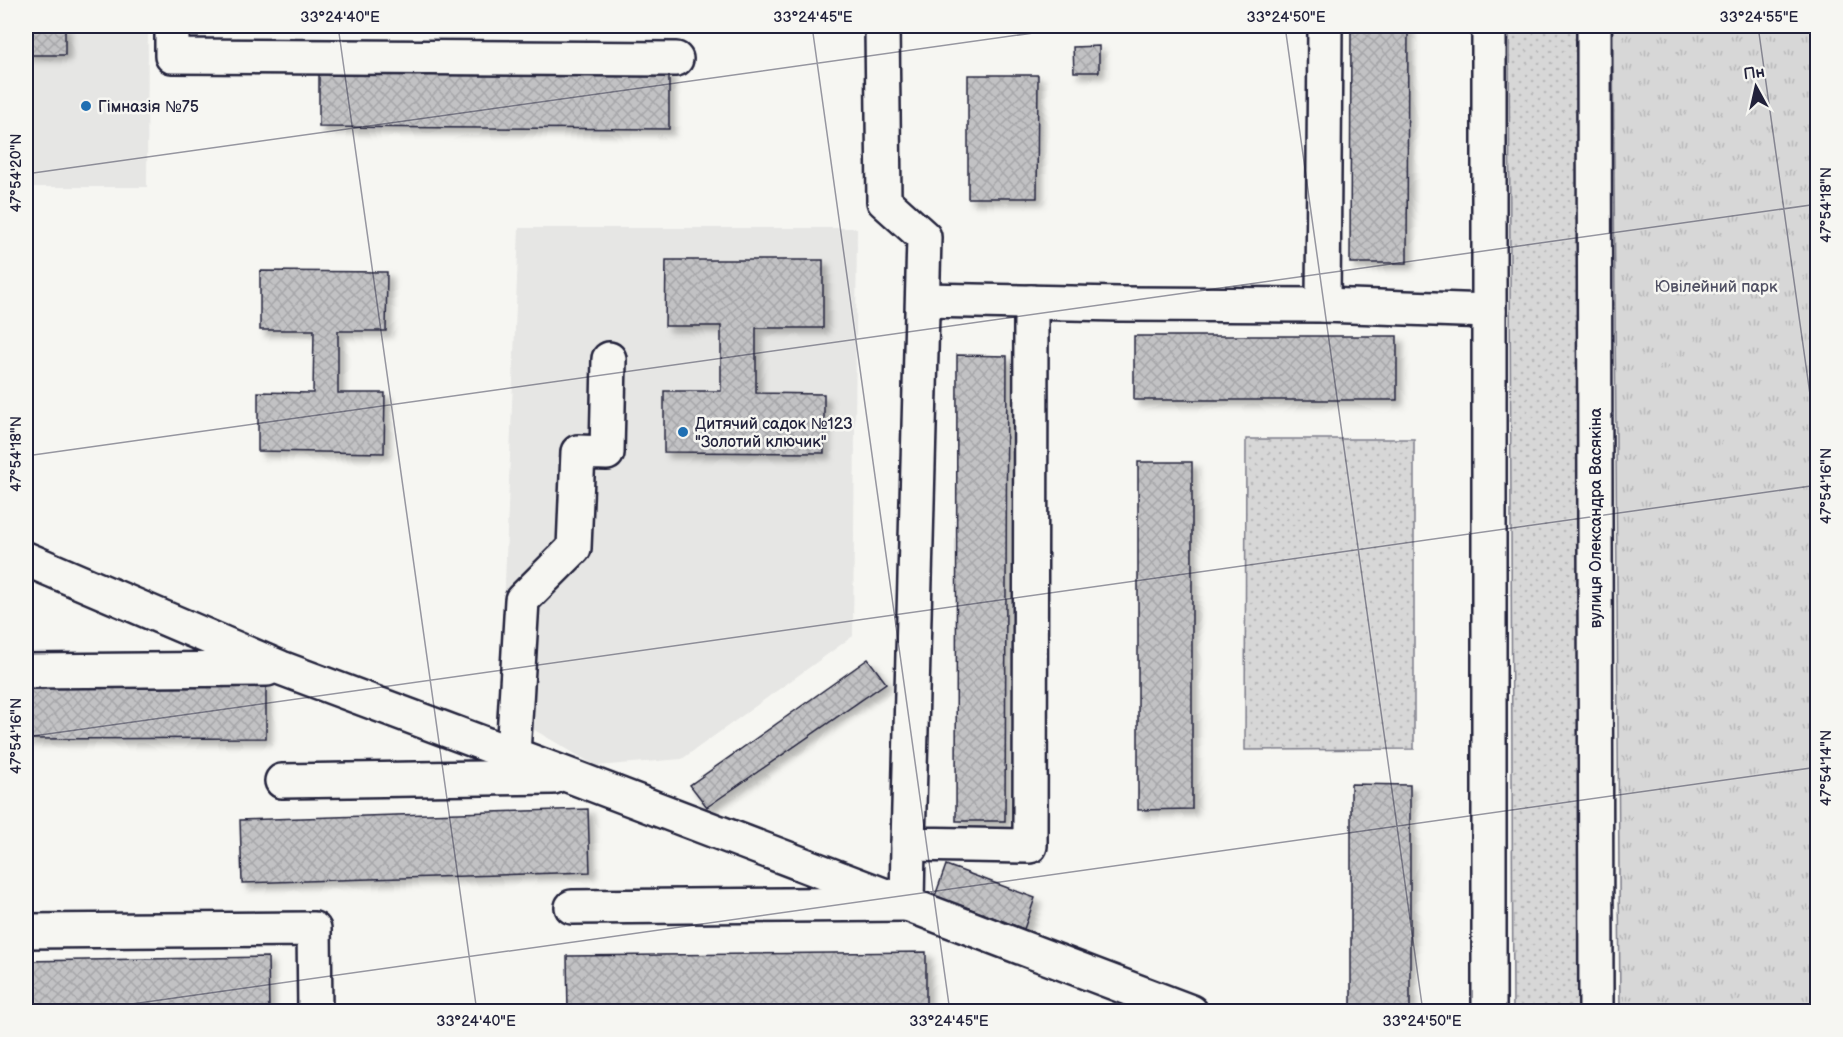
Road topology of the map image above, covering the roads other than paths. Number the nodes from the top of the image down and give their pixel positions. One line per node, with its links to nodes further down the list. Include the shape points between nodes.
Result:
1 (171, 26): 6 (street, via 172,56)
2 (882, 26): 7 (street, via 884,201 924,237)
3 (1325, 26): 9 (street)
4 (1489, 26): 10 (street)
5 (1594, 26): 25 (street, вулиця Олександра Васякіна)
6 (676, 59)
7 (923, 300): 8 (street); 18 (street)
8 (1031, 302): 9 (street); 18 (street, via 1030,846)
9 (1323, 305): 10 (street)
10 (1489, 311): 24 (street)
11 (609, 359): 15 (street, via 607,453 578,452 574,548 522,600)
12 (26, 560): 13 (street)
13 (281, 668): 14 (street); 15 (street)
14 (26, 670)
15 (513, 754): 16 (street)
16 (573, 777): 17 (street); 19 (street)
17 (282, 781)
18 (908, 844): 19 (street)
19 (908, 904): 20 (street); 23 (street)
20 (572, 907)
21 (26, 931): 22 (street, via 314,929)
22 (315, 1011)
23 (1191, 1011)
24 (1489, 1011)
25 (1596, 1011)

